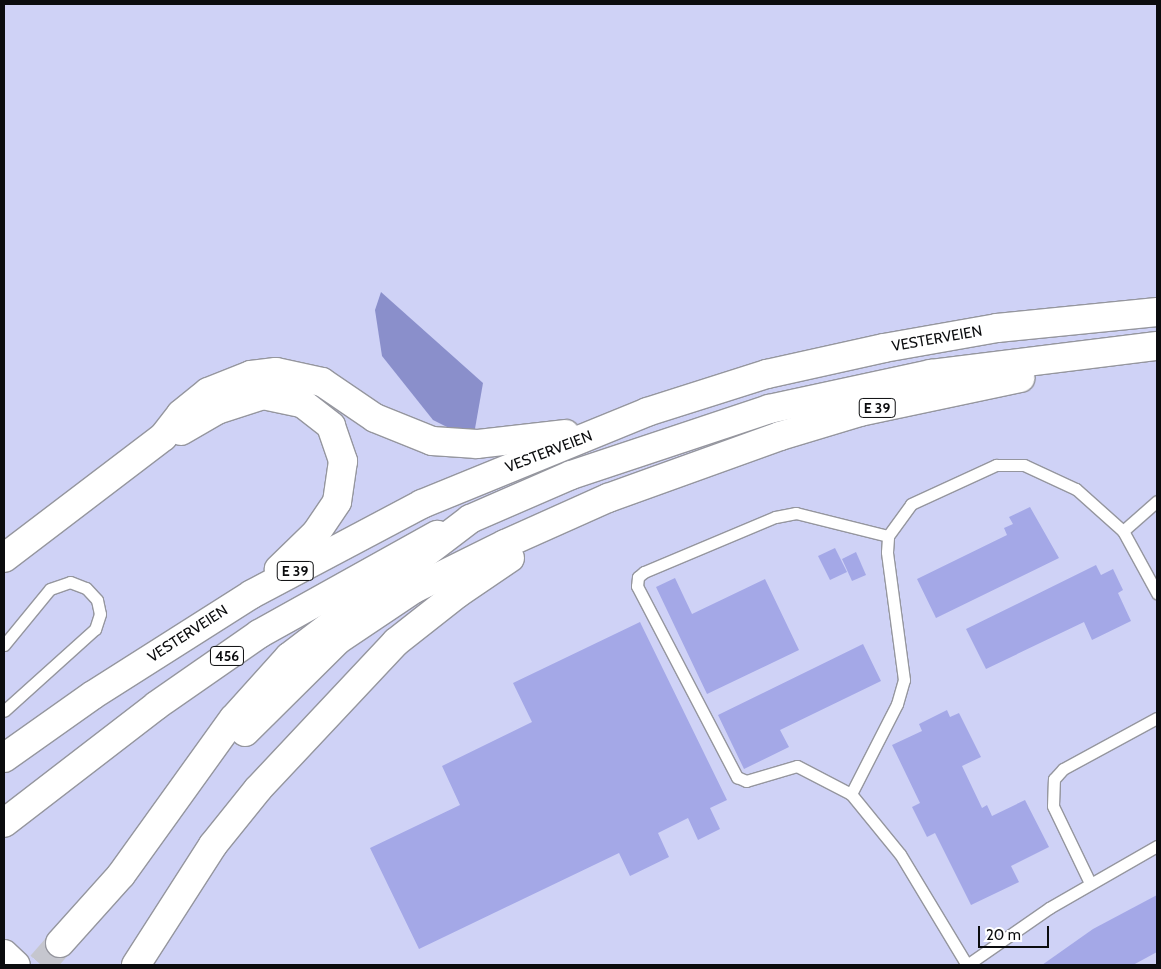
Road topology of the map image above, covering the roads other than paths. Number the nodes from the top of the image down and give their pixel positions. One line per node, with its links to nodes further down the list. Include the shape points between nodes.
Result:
1 (1157, 312): 4 (main road, VESTERVEIEN / E 39, via 997,328 884,348 767,374)
2 (1157, 346): 8 (main road, VESTERVEIEN / E 39, via 931,374 769,409 571,475)
3 (1157, 364): 6 (main road, E 39, via 1012,379 860,412 780,436)
4 (609, 428): 5 (main road, E 39, via 477,444 432,441 374,418 322,382 276,372 231,380 208,392 181,414); 13 (main road, VESTERVEIEN / E 39, via 422,504)
5 (163, 438): 11 (main road, E 39); 13 (main road, E 39, via 190,428 238,401 263,394 302,402 331,426 343,461 337,502 295,557)
6 (608, 498): 21 (main road, E 39, via 414,589 338,640 257,719); 26 (main road, E 39, via 457,594 396,642 258,789 213,845)
7 (1157, 501): 9 (lane)
8 (470, 519): 19 (main road, VESTERVEIEN / 456, via 368,570 259,634 156,705); 21 (main road, VESTERVEIEN / E 39, via 289,658 234,718)
9 (1123, 531): 10 (lane, via 1076,489 1024,465 1009,463 996,465 911,504); 12 (lane)
10 (888, 536): 18 (lane, via 889,582 904,680 897,704); 18 (lane, via 796,512 775,517 638,577 637,586 737,777 746,781 797,766)
11 (4, 556)
12 (1157, 593)
13 (243, 599): 17 (main road, VESTERVEIEN / E 39)
14 (4, 645): 15 (lane, via 50,589 70,582 86,588 97,600 100,614 95,629)
15 (4, 711)
16 (1157, 718): 22 (lane, via 1064,769 1054,779 1053,806)
17 (4, 758)
18 (851, 794): 27 (lane, via 900,854)
19 (4, 823)
20 (1157, 846): 22 (lane)
21 (121, 875): 23 (main road, VESTERVEIEN / E 39)
22 (1090, 883): 27 (lane)
23 (60, 944)
24 (4, 954): 25 (main road)
25 (16, 965)
26 (136, 965)
27 (967, 965)

